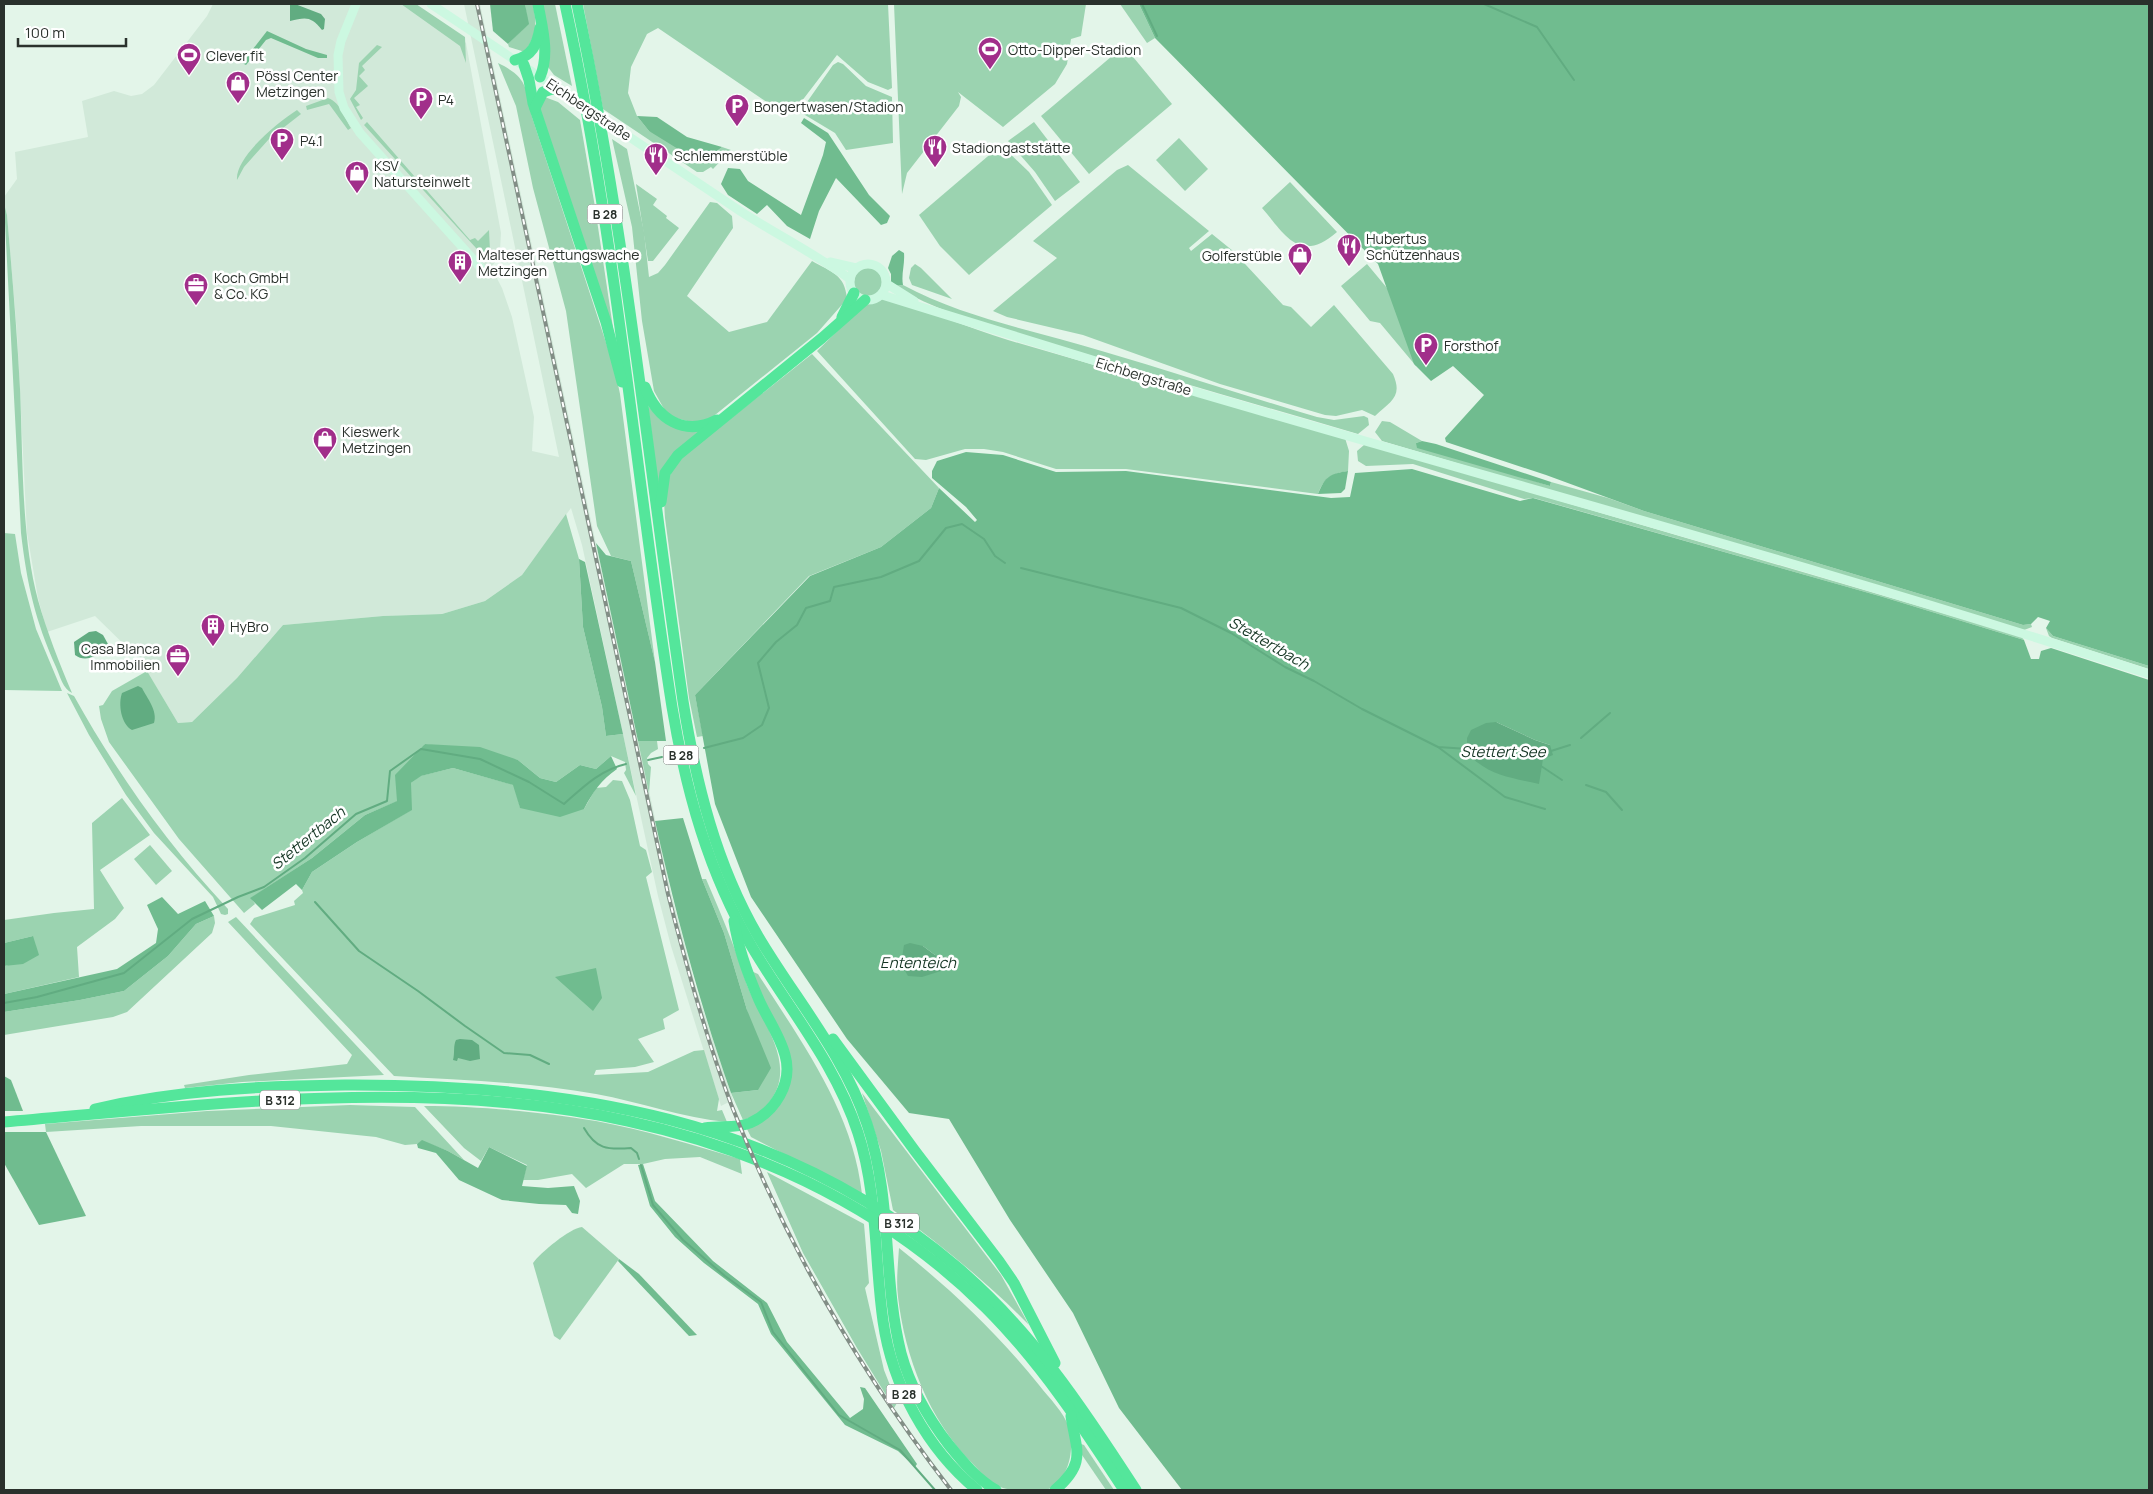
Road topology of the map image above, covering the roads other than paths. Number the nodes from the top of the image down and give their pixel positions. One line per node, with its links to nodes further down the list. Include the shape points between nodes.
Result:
1 (356, 4): 7 (main road)
2 (363, 4): 7 (main road)
3 (431, 4): 9 (main road, Eichbergstraße)
4 (538, 4): 8 (highway)
5 (565, 4): 25 (highway, B 28, via 596,158)
6 (577, 4): 23 (highway, B 28, via 605,148)
7 (353, 14): 14 (main road, via 341,40 337,63 339,92 350,120)
8 (540, 19): 9 (highway, via 539,34 532,52); 10 (highway, via 545,60)
9 (519, 62): 10 (main road, Eichbergstraße); 12 (highway, via 529,80)
10 (540, 77): 11 (main road, Eichbergstraße)
11 (558, 89): 12 (highway, via 543,92); 13 (main road, Eichbergstraße, via 763,226)
12 (535, 108): 25 (highway, via 609,333)
13 (825, 261): 15 (main road, Eichbergstraße); 16 (main road, Eichbergstraße)
14 (481, 268)
15 (856, 268): 16 (main road); 17 (main road, Eichbergstraße, via 875,264 884,272)
16 (850, 279): 18 (main road)
17 (887, 284): 19 (main road); 21 (main road, Eichbergstraße)
18 (854, 293): 20 (main road); 22 (highway)
19 (882, 295): 20 (main road); 21 (main road, Eichbergstraße)
20 (865, 300): 22 (highway)
21 (927, 308): 27 (main road, Eichbergstraße, via 1203,394 2028,634)
22 (837, 325): 24 (highway)
23 (637, 364): 24 (highway, via 656,409 668,420 679,425 697,426); 26 (highway, B 28)
24 (729, 413): 26 (highway, via 682,451 665,473)
25 (635, 426): 28 (highway, B 28, via 666,668 682,764 702,840)
26 (660, 536): 29 (highway, B 28, via 686,720 706,815 726,870 757,936)
27 (2149, 674)
28 (732, 911): 32 (highway, B 312, via 744,960 786,1056 786,1079 778,1100 760,1118 748,1124); 33 (highway, B 28, via 814,1042)
29 (804, 1006): 33 (highway, B 28, via 853,1088); 35 (highway, B 28, via 820,1020 999,1261 1054,1359)
30 (64, 1116): 31 (highway, B 312); 32 (highway, B 312, via 125,1102 199,1092 294,1086 420,1085 585,1100); 36 (highway, B 312, via 268,1100 395,1097 551,1107 648,1125 742,1154 829,1193 879,1222 967,1290 1012,1336)
31 (5, 1122)
32 (701, 1129): 35 (highway, B 312, via 790,1162 860,1198 901,1224 984,1292 1025,1334)
33 (869, 1148): 34 (highway, B 28, via 871,1187)
34 (884, 1275): 37 (highway, B 28, via 886,1341 905,1396 935,1446); 38 (highway, B 28, via 902,1355 915,1389 955,1452)
35 (1058, 1375): 41 (highway, B 28)
36 (1070, 1409): 39 (highway, via 1077,1437 1077,1457 1069,1476); 40 (highway, B 312)
37 (977, 1490)
38 (996, 1490)
39 (1055, 1490)
40 (1124, 1490)
41 (1136, 1490)

